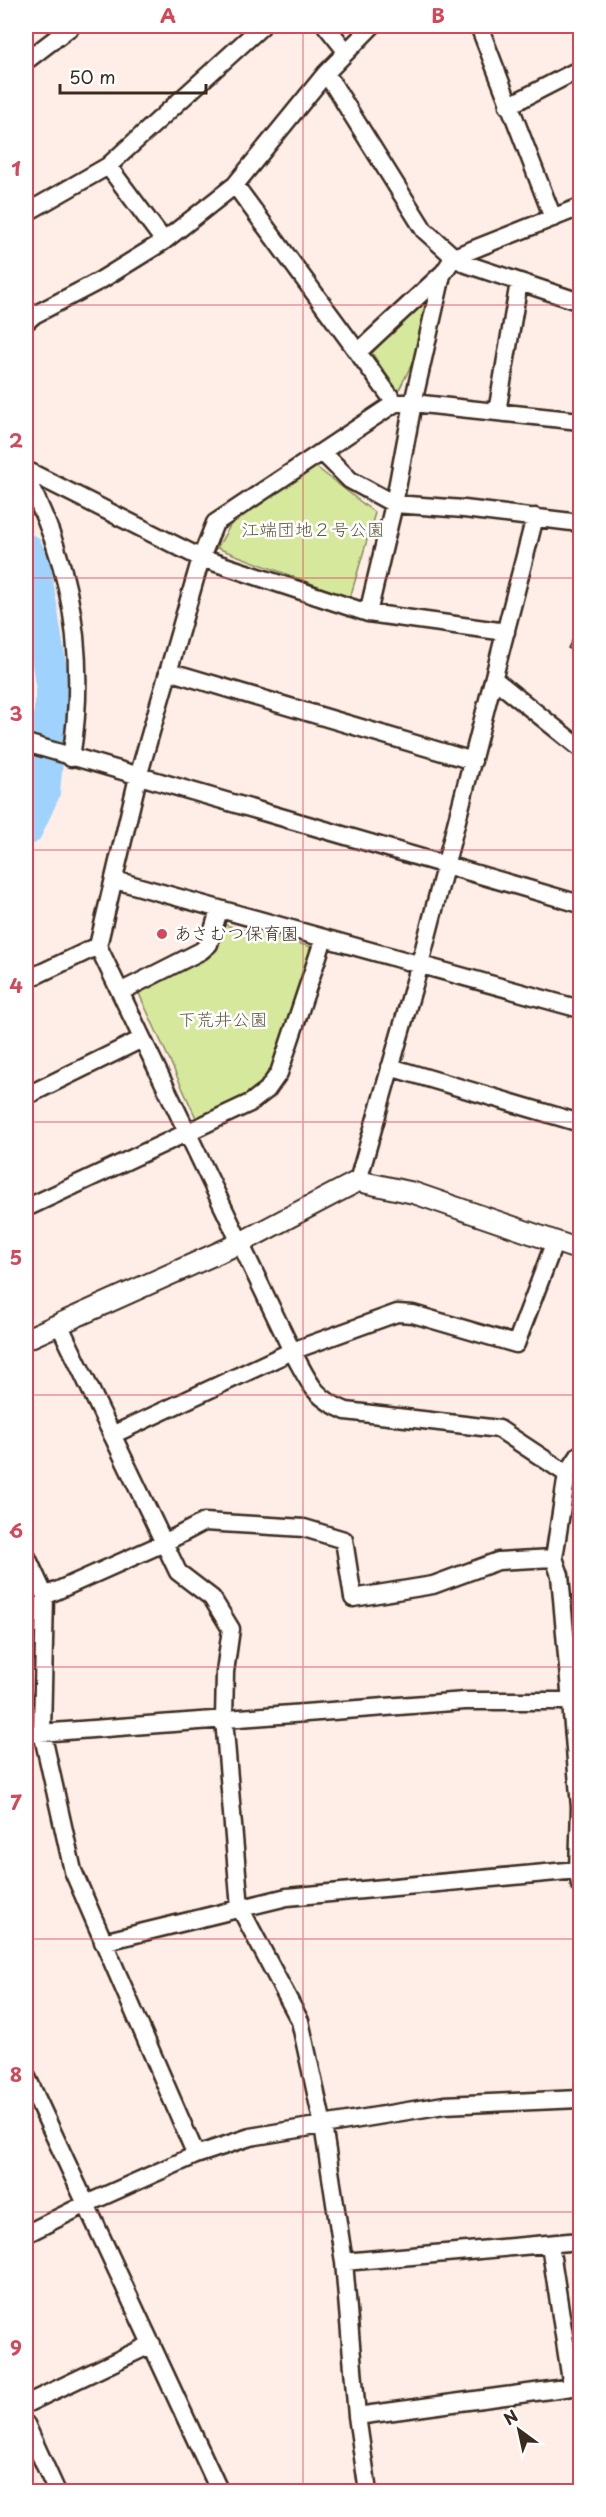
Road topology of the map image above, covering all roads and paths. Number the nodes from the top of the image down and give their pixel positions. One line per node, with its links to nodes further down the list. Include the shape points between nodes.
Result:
1 (72, 26): 7 (street)
2 (262, 26): 11 (street)
3 (326, 26): 6 (street)
4 (372, 26): 6 (street)
5 (479, 26): 10 (street)
6 (346, 51): 9 (street)
7 (26, 61)
8 (580, 69): 10 (street)
9 (326, 73): 12 (street); 17 (street, via 424,230)
10 (508, 106): 15 (street)
11 (108, 166): 14 (street); 16 (street)
12 (235, 185): 16 (street); 21 (street)
13 (580, 207): 15 (street)
14 (26, 213)
15 (553, 218): 17 (street)
16 (164, 241): 20 (street)
17 (450, 264): 18 (street, via 466,264); 21 (street); 23 (street)
18 (519, 282): 19 (street); 24 (street)
19 (580, 302)
20 (26, 322)
21 (358, 352): 22 (street)
22 (395, 402): 23 (street); 26 (street)
23 (413, 403): 24 (street); 29 (street)
24 (497, 412): 25 (street)
25 (580, 421)
26 (322, 452): 29 (street, via 350,480); 32 (street, via 215,523)
27 (26, 470): 32 (street)
28 (26, 478): 39 (street, via 60,557 75,624 77,720)
29 (394, 504): 30 (street); 33 (street)
30 (535, 517): 31 (street); 34 (street)
31 (580, 523)
32 (201, 558): 33 (street); 35 (street)
33 (368, 613): 34 (street)
34 (506, 632): 36 (street)
35 (168, 671): 40 (street); 41 (street)
36 (494, 679): 38 (street); 40 (street)
37 (26, 743): 39 (street)
38 (580, 748)
39 (66, 756): 41 (street)
40 (473, 761): 42 (street)
41 (138, 777): 42 (street); 43 (street)
42 (446, 866): 44 (street); 48 (street)
43 (115, 880): 45 (street); 47 (street)
44 (580, 904)
45 (219, 910): 46 (street); 50 (street, via 209,944 201,951)
46 (324, 938): 48 (street); 56 (street, via 279,1073 267,1090 250,1103)
47 (98, 946): 49 (street); 50 (street)
48 (420, 964): 51 (street); 53 (street)
49 (26, 980)
50 (120, 992): 52 (street)
51 (580, 1009)
52 (142, 1039): 54 (street); 56 (street)
53 (390, 1067): 55 (street); 57 (street)
54 (26, 1096)
55 (580, 1123)
56 (188, 1134): 58 (street); 60 (street)
57 (358, 1181): 59 (street, via 414,1193); 60 (street)
58 (26, 1208)
59 (555, 1241): 61 (street); 64 (street, via 516,1344 413,1314 397,1313)
60 (240, 1243): 62 (street); 64 (street)
61 (580, 1250)
62 (59, 1324): 63 (street); 65 (street)
63 (26, 1339)
64 (292, 1351): 65 (street); 67 (street, via 325,1402 346,1411 499,1429)
65 (112, 1435): 68 (street)
66 (580, 1454): 67 (street)
67 (567, 1474): 70 (street)
68 (164, 1543): 70 (street, via 204,1522 304,1528 344,1540 353,1598 433,1585 498,1561); 71 (street); 73 (street, via 177,1572 212,1598 231,1629)
69 (26, 1555): 71 (street)
70 (554, 1558): 72 (street, via 560,1575)
71 (45, 1596): 74 (street)
72 (571, 1701): 73 (street, via 465,1701); 75 (street)
73 (224, 1719): 74 (street); 77 (street)
74 (34, 1733): 78 (street, via 73,1871)
75 (580, 1807): 76 (street)
76 (579, 1878): 77 (street, via 287,1897)
77 (240, 1908): 78 (street); 81 (street, via 300,2021)
78 (103, 1942): 82 (street)
79 (26, 2075): 83 (street)
80 (580, 2099): 81 (street, via 444,2105)
81 (323, 2125): 82 (street, via 250,2137); 87 (street)
82 (196, 2155): 83 (street)
83 (86, 2204): 84 (street); 88 (street)
84 (26, 2234)
85 (580, 2241): 86 (street)
86 (550, 2245): 87 (street); 90 (street, via 572,2387)
87 (344, 2262): 90 (street)
88 (152, 2344): 89 (street); 93 (street)
89 (26, 2404)
90 (357, 2416): 94 (street)
91 (26, 2424): 92 (street)
92 (57, 2492)
93 (220, 2492)
94 (368, 2492)

